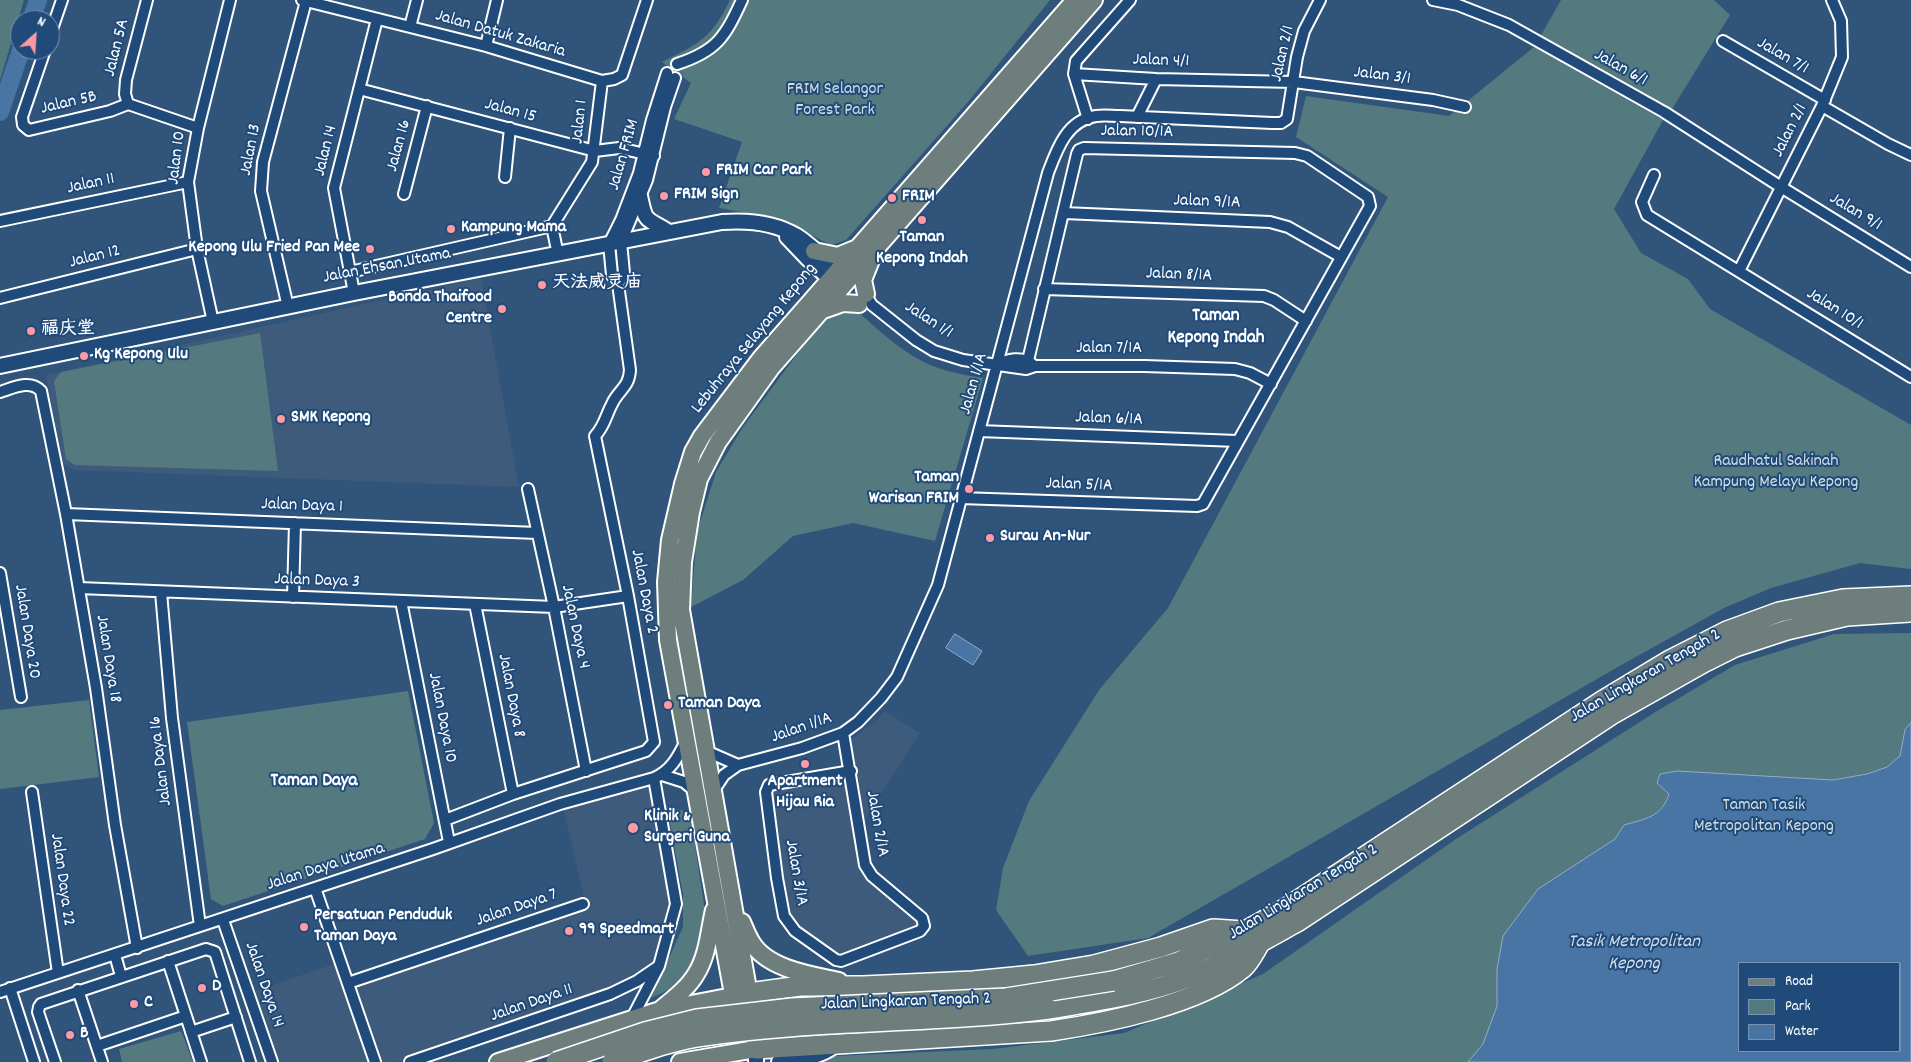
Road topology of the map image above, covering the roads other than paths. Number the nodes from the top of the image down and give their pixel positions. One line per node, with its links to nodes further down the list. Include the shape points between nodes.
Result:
1 (147, 0): 27 (street, Jalan 5A, via 126,80 124,94)
2 (230, 0): 32 (street, Jalan 10)
3 (304, 0): 14 (street, Jalan Datuk Zakaria); 63 (street, Jalan 13, via 264,162 261,192)
4 (417, 0): 15 (street)
5 (497, 0): 17 (street)
6 (647, 0): 23 (street, Jalan 1, via 622,75)
7 (742, 0): 19 (street, via 717,42 702,55)
8 (1075, 0): 50 (main road, Lebuhraya Selayang Kepong)
9 (1094, 0): 51 (main road, Lebuhraya Selayang Kepong)
10 (1130, 0): 20 (street, via 1076,61)
11 (1319, 0): 24 (street, Jalan 2/1, via 1304,31)
12 (1433, 0): 40 (street, Jalan 6/1, via 1458,5 1508,25 1664,112)
13 (1832, 0): 26 (street, Jalan 2/1, via 1841,20 1842,57)
14 (377, 19): 15 (street, Jalan Datuk Zakaria); 25 (street, Jalan 14)
15 (410, 27): 17 (street, Jalan Datuk Zakaria)
16 (1724, 41): 26 (street, Jalan 7/1)
17 (486, 46): 23 (street, Jalan Datuk Zakaria)
18 (42, 60): 27 (street, Jalan 5B, via 22,117 23,125 29,130)
19 (680, 66)
20 (1074, 74): 22 (street, Jalan 4/1); 31 (street)
21 (671, 75): 35 (street, Jalan FRIM, via 665,107)
22 (1156, 79): 24 (street, Jalan 4/1); 30 (street)
23 (602, 81): 34 (street, Jalan 1)
24 (1294, 82): 29 (street, Jalan 3/1); 30 (street, Jalan 2/1, via 1287,118 1280,123)
25 (359, 89): 28 (street, Jalan 15); 57 (street, Jalan 14, via 334,188)
26 (1824, 103): 36 (street, Jalan 7/1); 40 (street, Jalan 2/1)
27 (128, 104): 32 (street)
28 (427, 106): 33 (street, Jalan 15); 41 (street, Jalan 16)
29 (1465, 107)
30 (1137, 117): 31 (street)
31 (1088, 118): 67 (street, Jalan 1/1A, via 1066,134 1054,157)
32 (198, 128): 39 (street, Jalan 10)
33 (510, 128): 34 (street, Jalan 15); 38 (street)
34 (595, 151): 35 (street, Jalan 15, via 619,148); 45 (street, Jalan 1, via 592,162)
35 (649, 155): 42 (street, Jalan FRIM, via 647,180); 48 (street, Jalan FRIM, via 639,173)
36 (1911, 155)
37 (1654, 175): 56 (street, via 1642,202 1647,215)
38 (504, 176)
39 (188, 182): 44 (street, Jalan 11); 49 (street, Jalan 10)
40 (1781, 187): 55 (street, Jalan 9/1); 56 (street, Jalan 2/1)
41 (404, 194)
42 (640, 196): 47 (street, via 646,219); 48 (street, Jalan FRIM)
43 (1064, 213): 54 (street, Jalan 9/1A, via 1270,222 1288,227); 54 (street, Jalan 10/1A, via 1077,154 1084,148 1295,152 1307,156 1368,197 1370,206); 59 (street, Jalan 10/1A)
44 (0, 221)
45 (552, 226): 53 (street); 57 (street)
46 (782, 230): 47 (street, Jalan Ehsan Utama, via 764,223 740,221); 52 (street, Jalan Ehsan Utama, via 797,236); 58 (street, via 790,242)
47 (669, 232): 48 (street, Jalan Ehsan Utama)
48 (615, 243): 53 (street, Jalan Ehsan Utama); 83 (street, Jalan Daya 2, via 612,275 618,284 630,380 612,402 604,426 595,436)
49 (197, 249): 61 (street, Jalan 12); 66 (street, Jalan 10)
50 (857, 249): 52 (main road, via 838,256); 58 (main road, Lebuhraya Selayang Kepong)
51 (876, 249): 58 (main road, Lebuhraya Selayang Kepong); 62 (main road, via 864,274)
52 (814, 251): 58 (street, Jalan Ehsan Utama)
53 (558, 254): 60 (street, Jalan Ehsan Utama)
54 (1341, 258): 65 (street)
55 (1911, 267)
56 (1739, 271): 70 (street, Jalan 10/1)
57 (350, 272): 60 (street, Jalan 14)
58 (839, 279): 62 (street, Jalan 1/1); 64 (main road, Lebuhraya Selayang Kepong); 92 (main road, Lebuhraya Selayang Kepong, via 760,358 693,452 673,524 667,561 668,640)
59 (1044, 289): 65 (street, Jalan 8/1A, via 1264,296); 68 (street, Jalan 10/1A)
60 (354, 293): 63 (street, Jalan Ehsan Utama)
61 (0, 298)
62 (866, 301): 64 (main road, via 842,303); 67 (street, Jalan 1/1, via 934,350 954,358)
63 (288, 307): 66 (street, Jalan Ehsan Utama)
64 (820, 312): 93 (main road, Lebuhraya Selayang Kepong, via 771,368 718,442 700,479 691,512 683,562 681,610)
65 (1306, 321): 71 (street)
66 (213, 322): 69 (street, Jalan Ehsan Utama)
67 (998, 365): 68 (street, Jalan 7/1A, via 1006,359); 73 (street, Jalan 1/1A)
68 (1030, 365): 71 (street, Jalan 7/1A, via 1235,369)
69 (0, 366)
70 (1911, 377)
71 (1271, 384): 74 (street)
72 (0, 392): 77 (street, Jalan Daya 18, via 29,384 41,391)
73 (979, 431): 74 (street, Jalan 6/1A); 76 (street, Jalan 1/1A)
74 (1237, 441): 76 (street, Jalan 5/1A, via 1207,498 1197,506)
75 (528, 489): 79 (street, Jalan Daya 4)
76 (960, 498): 91 (street, Jalan 1/1A, via 938,584 897,677 858,722)
77 (66, 514): 78 (street, Jalan Daya 1); 81 (street, Jalan Daya 18)
78 (295, 523): 79 (street, Jalan Daya 1); 85 (street)
79 (537, 533): 88 (street, Jalan Daya 4)
80 (0, 573): 90 (street, Jalan Daya 20)
81 (79, 588): 82 (street, Jalan Daya 3); 111 (street, Jalan Daya 18)
82 (161, 592): 85 (street, Jalan Daya 3); 107 (street, Jalan Daya 16, via 172,718)
83 (628, 596): 88 (street, Jalan Daya 3); 96 (street, Jalan Daya 2, via 654,742 646,751)
84 (1911, 596): 109 (highway, Jalan Lingkaran Tengah 2, via 1843,599 1779,612 1727,631 1670,660 1602,701 1357,863)
85 (293, 597): 86 (street, Jalan Daya 3)
86 (401, 601): 87 (street, Jalan Daya 3); 101 (street, Jalan Daya 10)
87 (475, 604): 88 (street, Jalan Daya 3); 100 (street, Jalan Daya 8)
88 (554, 607): 96 (street, Jalan Daya 4)
89 (1911, 612): 110 (highway, Jalan Lingkaran Tengah 2, via 1847,616 1786,630 1736,647 1703,663 1611,715 1297,922)
90 (20, 696)
91 (843, 733): 94 (street, Jalan 1/1A); 95 (street, Jalan 2/1A)
92 (687, 739): 97 (street, via 676,761); 98 (main road, Lebuhraya Selayang Kepong)
93 (706, 751): 94 (street); 98 (main road, Lebuhraya Selayang Kepong)
94 (738, 765): 98 (street, Jalan 1/1A)
95 (851, 770): 108 (street, Jalan 2/1A, via 865,865 872,876 922,918); 108 (street, Jalan 3/1A, via 769,785 767,788 784,916 801,935 841,961 920,931)
96 (586, 771): 100 (street)
97 (658, 776): 98 (street); 102 (street, Jalan Daya Utama, via 560,804); 114 (street, via 676,904)
98 (706, 791): 104 (main road, Lebuhraya Selayang Kepong)
99 (32, 792): 115 (street, Jalan Daya 22)
100 (513, 794): 101 (street)
101 (445, 820): 102 (street, Jalan Daya 10)
102 (450, 842): 103 (street, Jalan Daya Utama)
103 (315, 888): 106 (street, Jalan Daya Utama); 117 (street)
104 (723, 899): 119 (main road, via 761,954 802,973); 124 (main road, Lebuhraya Selayang Kepong); 125 (main road, via 696,974)
105 (583, 904): 117 (street, Jalan Daya 7)
106 (223, 920): 107 (street, Jalan Daya Utama); 139 (street, Jalan Daya 14)
107 (200, 926): 111 (street, Jalan Daya Utama)
108 (924, 926)
109 (1245, 931): 119 (highway, via 1213,929 1094,965 1034,975); 121 (highway, Jalan Lingkaran Tengah 2)
110 (1260, 943): 121 (highway, Jalan Lingkaran Tengah 2, via 1186,978 1155,988); 130 (highway, via 1245,967 1224,981 1180,1001 1088,1026)
111 (137, 948): 112 (street, Jalan Daya Utama)
112 (115, 955): 115 (street, Jalan Daya Utama); 116 (street)
113 (168, 961): 116 (street); 126 (street); 127 (street, via 206,948 215,952)
114 (660, 966): 128 (street); 141 (street, Jalan Daya 11, via 610,994)
115 (58, 973): 120 (street, Jalan Daya Utama)
116 (121, 976): 122 (street)
117 (348, 984): 140 (street)
118 (800, 986): 119 (highway); 124 (highway); 131 (highway, via 788,996 782,1020 794,1037)
119 (863, 986)
120 (10, 988): 123 (street, Jalan Daya Utama); 134 (street)
121 (1114, 989): 143 (highway, Jalan Lingkaran Tengah 2, bridge, via 1006,998 792,1008 698,1019 645,1032); 144 (highway, Jalan Lingkaran Tengah 2, bridge, via 1009,1014 792,1026 702,1036)
122 (78, 990): 132 (street); 135 (street, via 38,1007)
123 (0, 992)
124 (741, 994): 125 (main road); 133 (main road, Lebuhraya Selayang Kepong)
125 (667, 1009): 128 (main road); 145 (main road, via 698,1017 710,1033 708,1043)
126 (186, 1016): 129 (street); 132 (street)
127 (236, 1017): 129 (street); 138 (street)
128 (632, 1018): 142 (main road)
129 (191, 1032): 137 (street)
130 (838, 1043): 131 (highway); 146 (street, via 813,1057)
131 (813, 1045): 133 (highway)
132 (97, 1046): 136 (street)
133 (750, 1056): 145 (main road)
134 (34, 1062)
135 (55, 1062)
136 (101, 1062)
137 (200, 1062)
138 (250, 1062)
139 (272, 1062)
140 (375, 1062)
141 (410, 1062)
142 (498, 1062)
143 (556, 1062)
144 (612, 1062)
145 (678, 1062)
146 (779, 1062)

